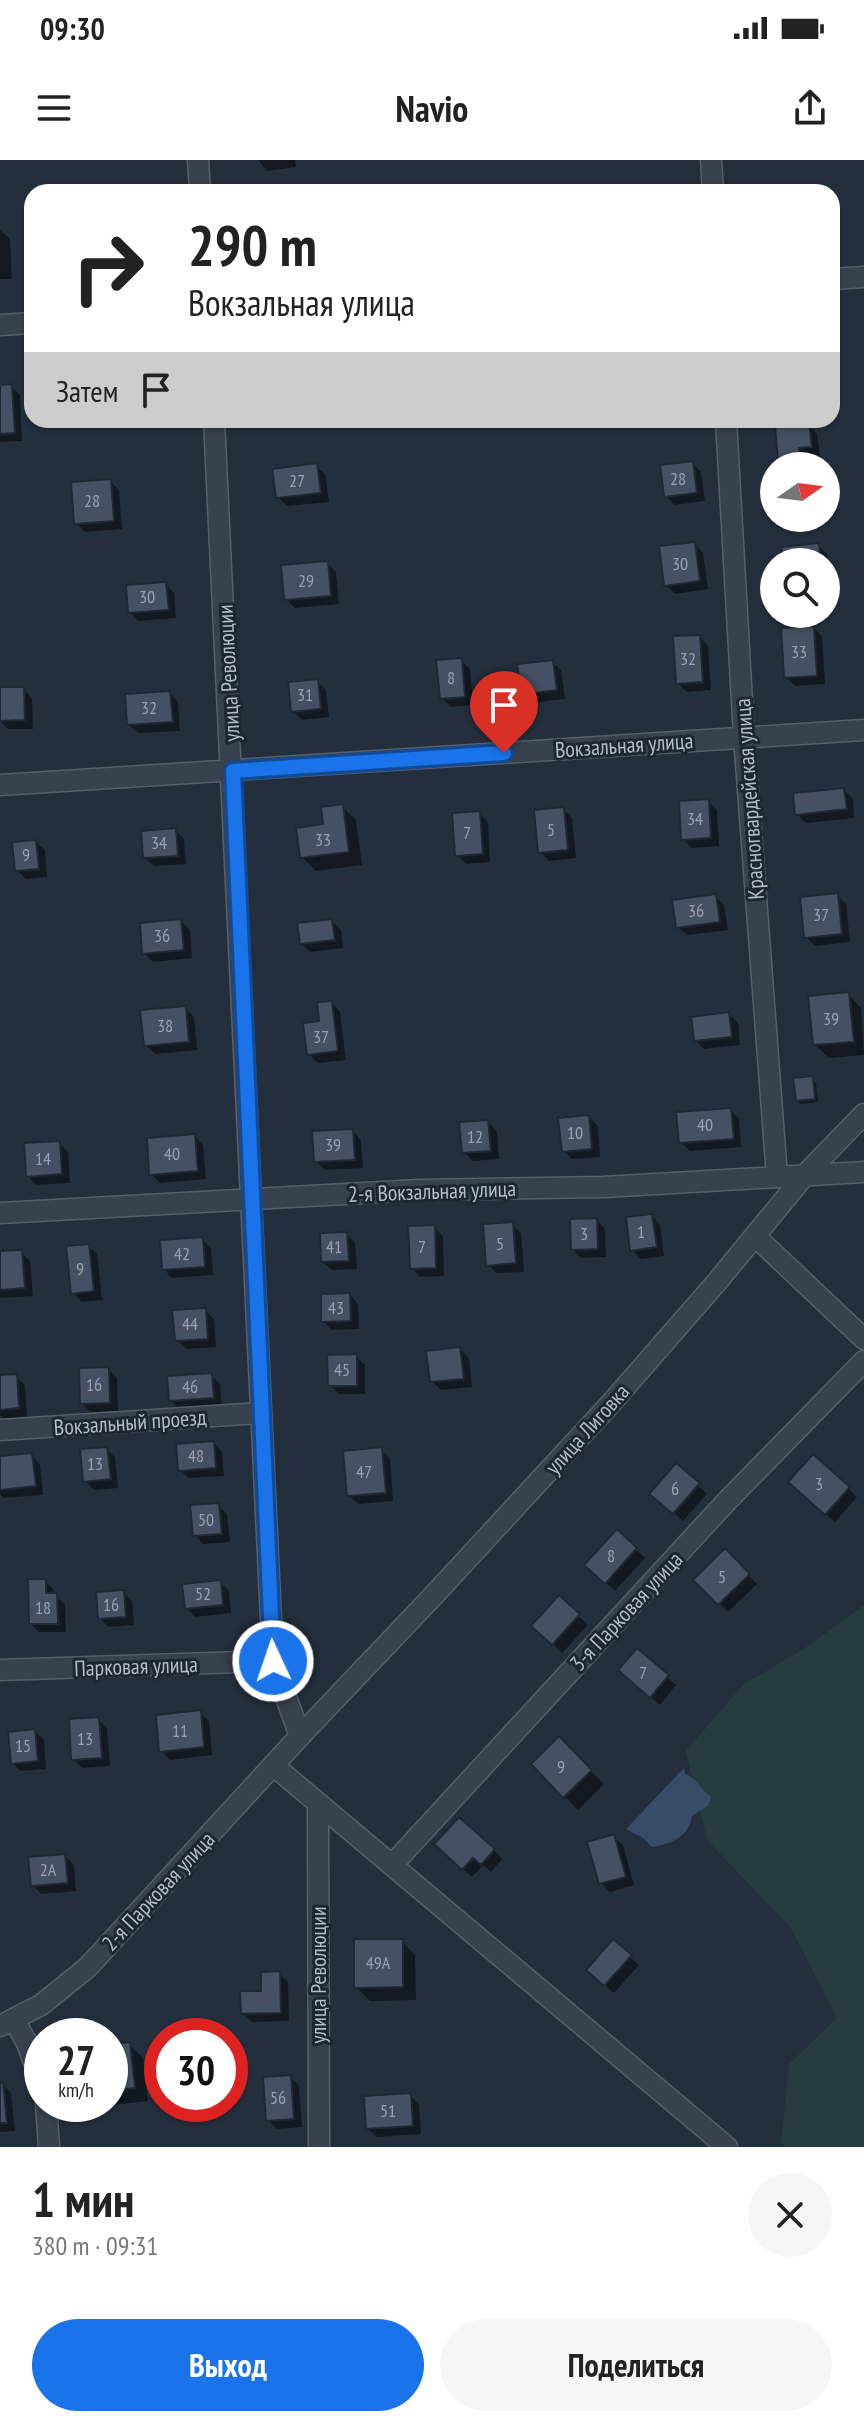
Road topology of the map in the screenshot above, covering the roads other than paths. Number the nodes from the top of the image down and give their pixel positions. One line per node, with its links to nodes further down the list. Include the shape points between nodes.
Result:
1 (198, 160): 3 (street)
2 (711, 160): 4 (street)
3 (200, 184)
4 (712, 184)
5 (864, 277): 6 (street)
6 (840, 278)
7 (24, 324): 8 (street)
8 (0, 325)
9 (214, 428): 13 (street, улица Революции)
10 (726, 428): 12 (street, Красногвардейская улица)
11 (864, 730): 12 (street, Вокзальная улица)
12 (744, 737): 13 (street, Вокзальная улица); 18 (street, Красногвардейская улица)
13 (233, 771): 14 (street, Вокзальная улица); 19 (street, улица Революции)
14 (0, 785)
15 (864, 1114): 17 (street, улица Лиговка)
16 (864, 1172): 17 (street, 2-я Вокзальная улица)
17 (804, 1176): 18 (street, 2-я Вокзальная улица); 21 (street, улица Лиговка)
18 (777, 1177): 19 (street, 2-я Вокзальная улица)
19 (253, 1200): 20 (street, 2-я Вокзальная улица); 24 (street, улица Революции)
20 (0, 1213)
21 (755, 1236): 22 (street); 28 (street, улица Лиговка, via 603,1412)
22 (864, 1339)
23 (864, 1361): 31 (street, 3-я Парковая улица, via 726,1502)
24 (260, 1413): 25 (street, Вокзальный проезд); 26 (street, улица Революции)
25 (0, 1430)
26 (273, 1661): 27 (street, Парковая улица); 28 (street, улица Революции)
27 (0, 1670)
28 (300, 1736): 29 (street, 2-я Парковая улица)
29 (274, 1766): 30 (street); 32 (street, 2-я Парковая улица, via 88,1967 59,1992)
30 (318, 1803): 31 (street); 36 (street, улица Революции)
31 (392, 1865): 37 (street)
32 (7, 2023): 33 (street)
33 (24, 2040)
34 (47, 2122): 35 (street)
35 (49, 2147)
36 (319, 2147)
37 (727, 2147)

